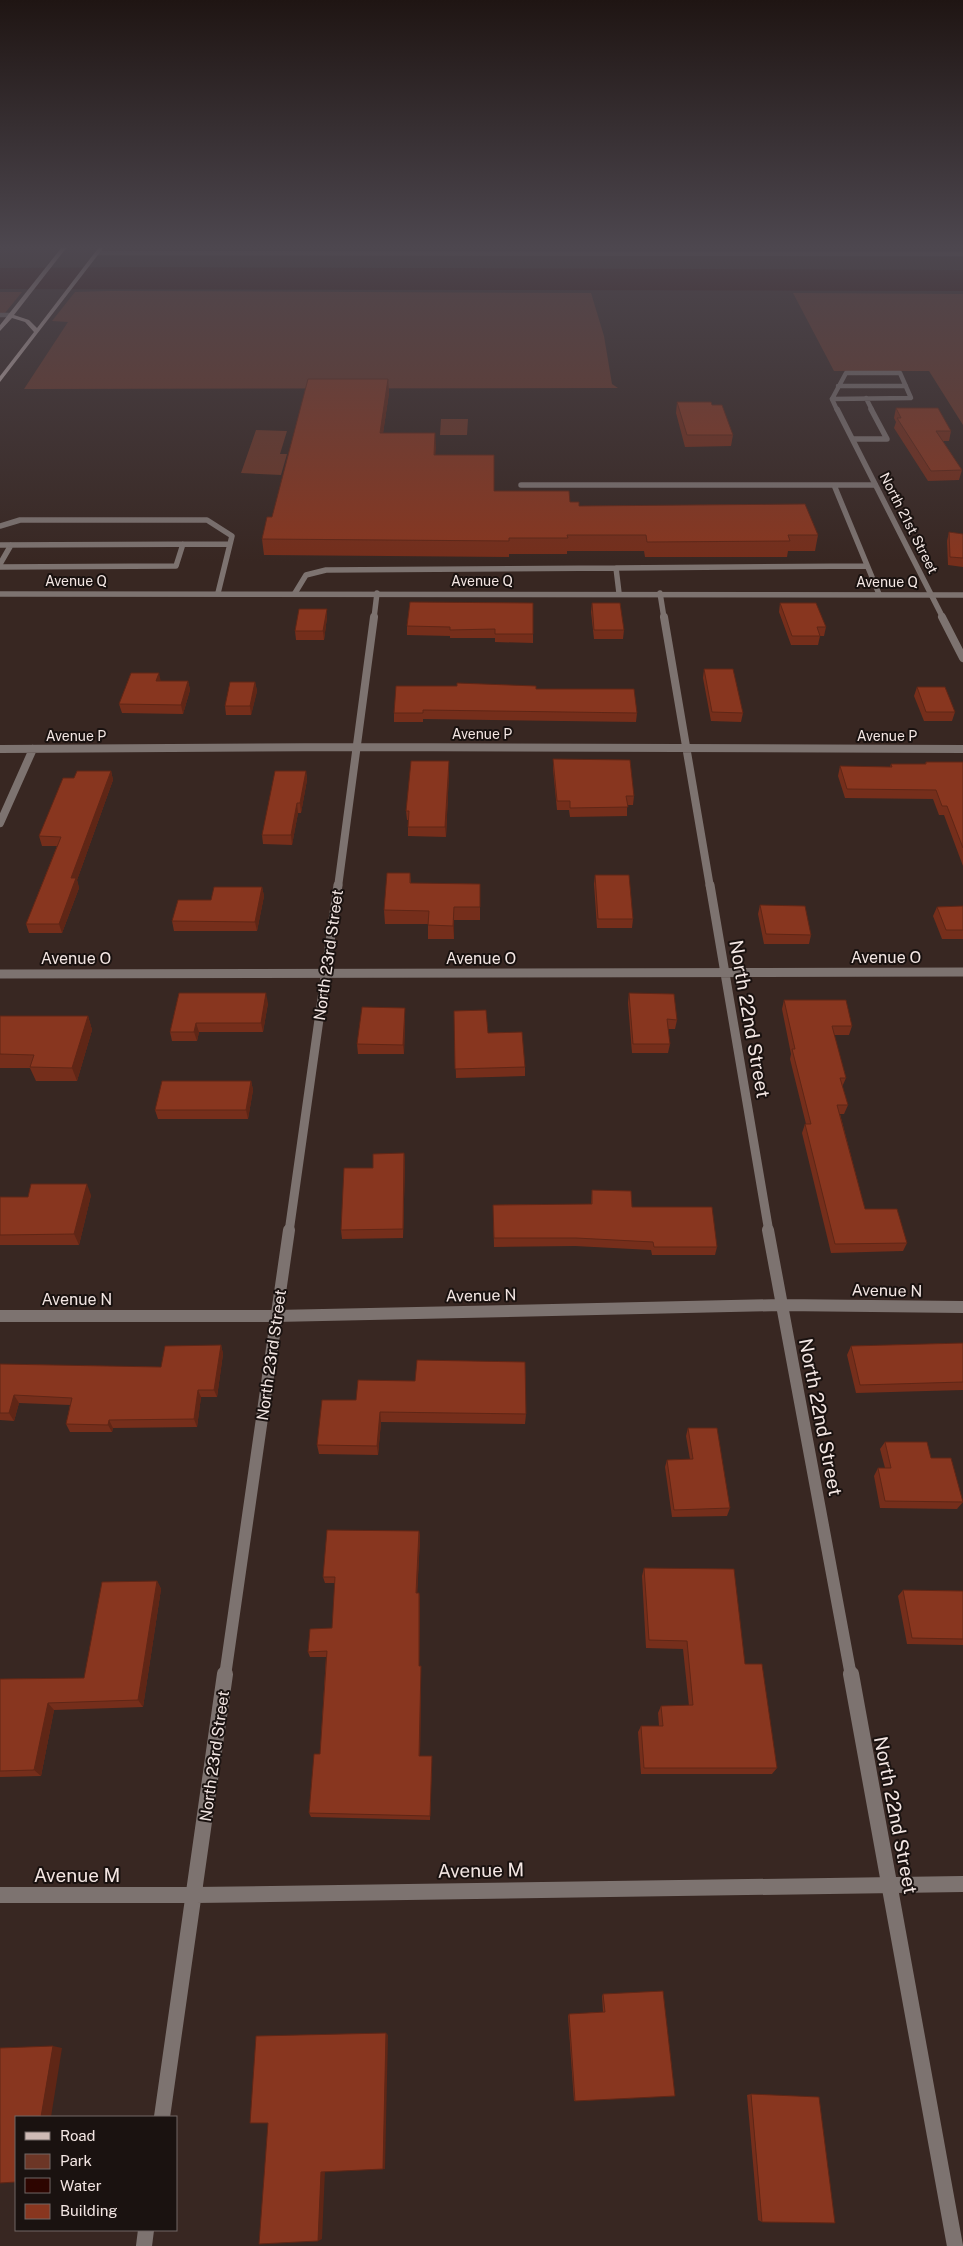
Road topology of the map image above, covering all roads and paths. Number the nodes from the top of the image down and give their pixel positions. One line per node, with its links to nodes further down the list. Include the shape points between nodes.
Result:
1 (22, 352): 2 (main road)
2 (0, 380)
3 (838, 386): 4 (street); 4 (street, via 846,373 900,373); 6 (street)
4 (906, 386): 5 (street, via 911,398)
5 (866, 398): 6 (street); 7 (street, via 887,439)
6 (832, 399): 7 (street, North 21st Street)
7 (852, 439): 10 (street, North 21st Street)
8 (521, 485): 9 (street)
9 (834, 486): 10 (street); 17 (street)
10 (875, 486): 26 (street, North 21st Street)
11 (0, 526): 15 (street, via 20,520 207,520 232,536)
12 (0, 544): 13 (street)
13 (10, 544): 14 (street); 16 (street)
14 (183, 544): 15 (street); 16 (street, via 176,566)
15 (230, 544): 19 (street)
16 (0, 565)
17 (867, 566): 18 (street); 25 (street)
18 (616, 568): 20 (street, via 311,571 302,577); 22 (street)
19 (218, 593): 20 (street, Avenue Q); 24 (street, Avenue Q)
20 (295, 593): 21 (street, Avenue Q)
21 (377, 593): 22 (street, Avenue Q); 29 (street, North 23rd Street)
22 (619, 593): 23 (street, Avenue Q)
23 (660, 593): 25 (street, Avenue Q); 30 (street, North 22nd Street)
24 (0, 594)
25 (879, 594): 26 (street, Avenue Q)
26 (932, 595): 27 (street, Avenue Q); 28 (street, North 21st Street)
27 (963, 595)
28 (963, 658)
29 (356, 747): 30 (street, Avenue P); 32 (street, Avenue P); 36 (street, North 23rd Street)
30 (686, 747): 33 (street, Avenue P); 37 (street, North 22nd Street)
31 (0, 749): 32 (street, Avenue P)
32 (32, 749): 34 (street)
33 (963, 749)
34 (0, 823)
35 (963, 972): 37 (street, Avenue O)
36 (326, 973): 37 (street, Avenue O); 38 (street, Avenue O); 42 (street, North 23rd Street)
37 (723, 973): 39 (street, North 22nd Street)
38 (0, 974)
39 (781, 1305): 40 (street, Avenue N); 42 (street, Avenue N); 43 (street, North 22nd Street)
40 (963, 1307)
41 (0, 1316): 42 (street, Avenue N)
42 (276, 1316): 46 (street, North 23rd Street)
43 (890, 1883): 44 (street, Avenue M); 46 (street, Avenue M); 50 (street, North 22nd Street)
44 (963, 1884)
45 (0, 1895): 46 (street, Avenue M)
46 (194, 1896): 47 (street, North 23rd Street)
47 (162, 2116)
48 (146, 2231): 49 (street)
49 (144, 2246)
50 (955, 2246)

